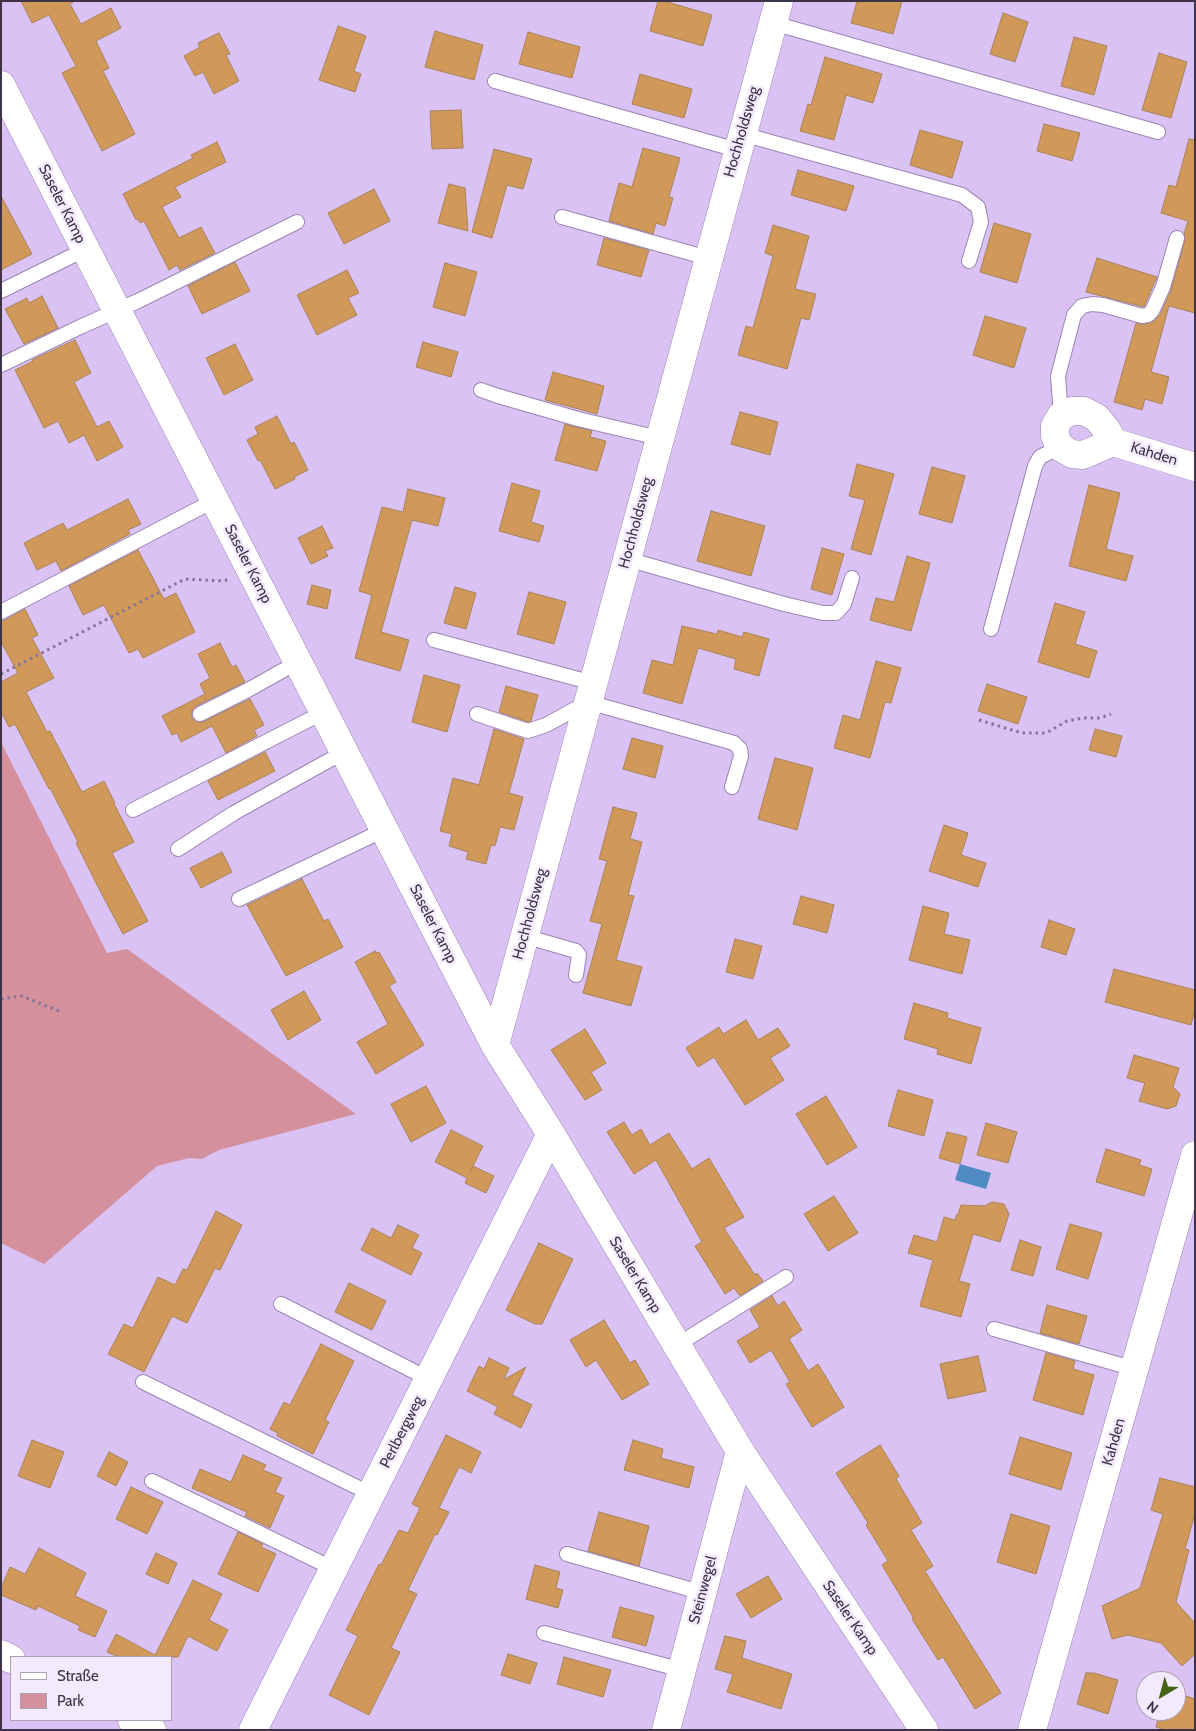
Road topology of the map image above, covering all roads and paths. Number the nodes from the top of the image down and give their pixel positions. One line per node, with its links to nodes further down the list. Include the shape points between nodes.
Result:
1 (776, 12): 4 (lane); 5 (street, Hochholdsweg)
2 (495, 81): 5 (lane)
3 (1, 85): 9 (street, Saseler Kamp)
4 (1158, 132)
5 (740, 142): 10 (street, Hochholdsweg); 11 (lane, via 962,196 978,207 981,222)
6 (562, 217): 10 (lane)
7 (297, 222): 13 (lane)
8 (1177, 238): 16 (lane, via 1163,287 1148,315 1092,304 1082,306 1074,315 1058,376)
9 (86, 249): 12 (lane); 13 (street, Saseler Kamp)
10 (708, 258): 17 (street, Hochholdsweg)
11 (969, 261)
12 (1, 291)
13 (117, 310): 14 (lane); 21 (street, Saseler Kamp)
14 (1, 365)
15 (481, 390): 17 (lane)
16 (1061, 416): 18 (street, Kahden, via 1072,411 1084,411 1097,418); 19 (street, via 1054,436)
17 (659, 438): 22 (street, Hochholdsweg)
18 (1113, 442): 19 (street, Kahden, via 1083,455 1072,454); 20 (street, Kahden)
19 (1060, 447): 26 (lane, via 1040,457 1035,466)
20 (1195, 467)
21 (214, 500): 23 (street, Saseler Kamp); 25 (lane)
22 (627, 559): 24 (lane, via 823,613 836,613 844,604); 30 (street, Hochholdsweg)
23 (250, 570): 28 (street, Saseler Kamp); 29 (path, via 224,581 185,579)
24 (852, 578)
25 (1, 612)
26 (991, 629)
27 (434, 640): 30 (lane)
28 (298, 662): 31 (street, Saseler Kamp); 32 (lane)
29 (1, 674)
30 (590, 693): 33 (lane, via 546,726 528,731); 37 (lane, via 734,743 741,756); 42 (street, Hochholdsweg)
31 (324, 712): 36 (street, Saseler Kamp); 38 (lane)
32 (200, 714)
33 (477, 714)
34 (1110, 714): 35 (path, via 1067,721 1046,733 1022,733)
35 (979, 720)
36 (344, 752): 39 (street, Saseler Kamp); 40 (lane, via 234,813)
37 (732, 788)
38 (133, 810)
39 (384, 830): 41 (lane); 46 (street, Saseler Kamp)
40 (178, 849)
41 (239, 899)
42 (524, 936): 43 (lane, via 576,951 579,955); 46 (street, Hochholdsweg)
43 (576, 975)
44 (1, 999): 45 (path, via 22,996)
45 (61, 1012)
46 (494, 1045): 47 (street, Saseler Kamp)
47 (551, 1134): 52 (street, Saseler Kamp); 54 (street, Perlbergweg)
48 (1195, 1155): 53 (street, Kahden)
49 (786, 1277): 52 (lane)
50 (280, 1304): 54 (lane)
51 (994, 1329): 53 (lane)
52 (677, 1346): 56 (street, Saseler Kamp)
53 (1135, 1370): 69 (street, Kahden)
54 (429, 1379): 58 (street, Perlbergweg)
55 (143, 1382): 58 (lane)
56 (740, 1451): 61 (street, Steinwegel); 68 (street, Saseler Kamp)
57 (152, 1482): 60 (lane)
58 (371, 1494): 60 (street, Perlbergweg)
59 (568, 1554): 61 (lane)
60 (334, 1569): 66 (street, Perlbergweg)
61 (702, 1593): 63 (street, Steinwegel)
62 (544, 1633): 63 (lane)
63 (682, 1670): 67 (street, Steinwegel)
64 (134, 1721): 65 (street)
65 (152, 1730)
66 (253, 1730)
67 (666, 1730)
68 (924, 1730)
69 (1032, 1730)

